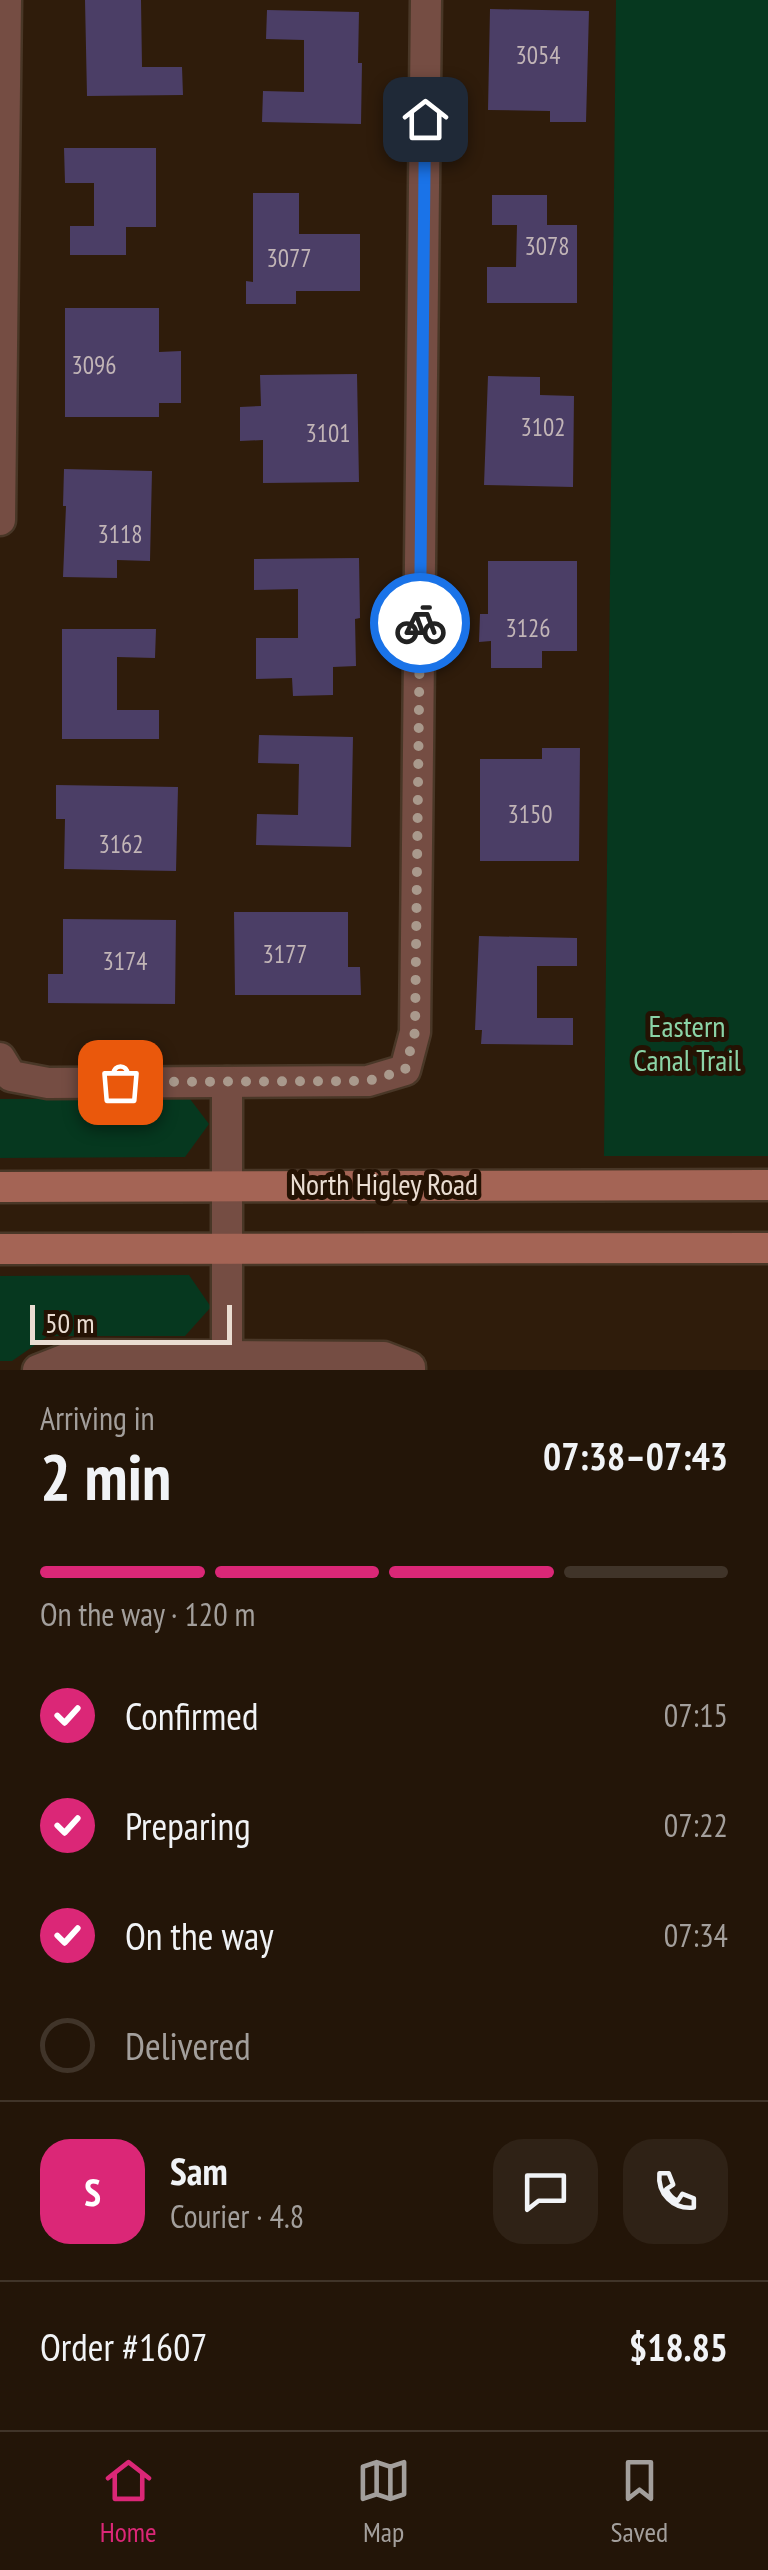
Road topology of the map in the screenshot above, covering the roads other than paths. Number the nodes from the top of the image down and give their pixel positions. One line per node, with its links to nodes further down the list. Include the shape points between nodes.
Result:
1 (6, 0): 3 (street)
2 (426, 0): 5 (street, via 415,1032 405,1070 368,1081)
3 (0, 520)
4 (6, 1067): 5 (street, via 48,1083)
5 (227, 1082): 6 (street)
6 (228, 1185): 7 (main road, North Higley Road); 8 (main road, North Higley Road); 9 (street)
7 (768, 1185)
8 (0, 1187)
9 (227, 1248): 10 (main road); 11 (main road); 12 (street)
10 (768, 1248)
11 (0, 1249)
12 (227, 1357): 13 (street, via 76,1355); 14 (street, via 384,1358)
13 (39, 1369)
14 (410, 1369)

